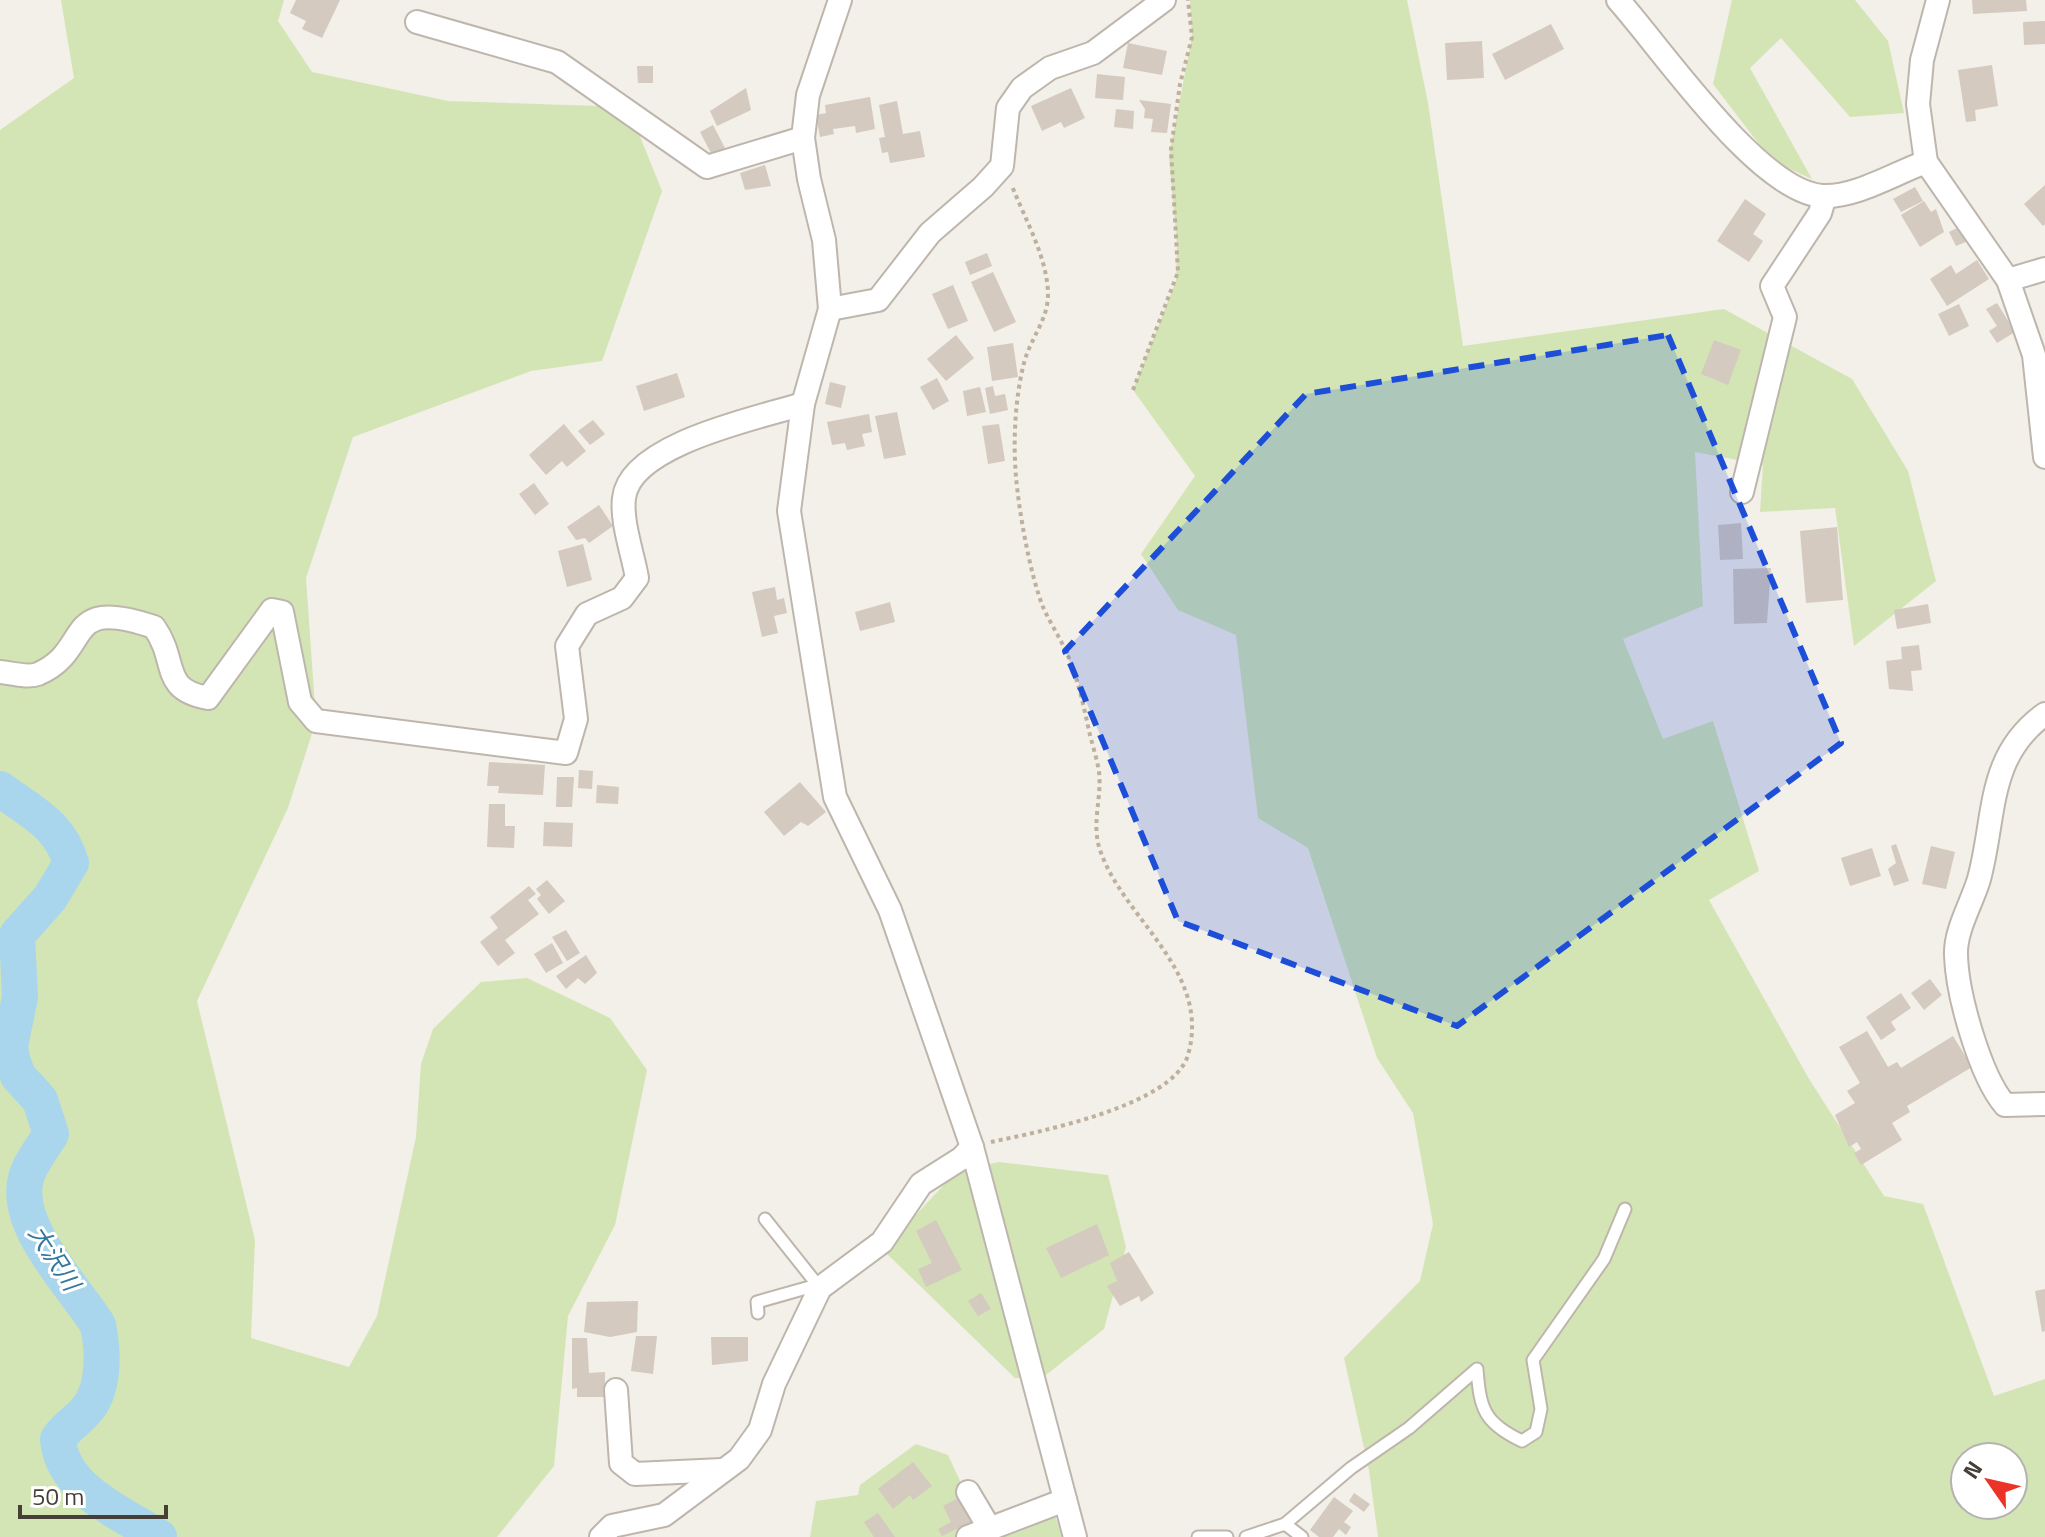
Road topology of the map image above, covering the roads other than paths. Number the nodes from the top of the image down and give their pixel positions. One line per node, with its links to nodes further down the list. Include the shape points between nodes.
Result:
1 (840, 0): 6 (street, via 808,95)
2 (1164, 0): 11 (street, via 1093,53 1050,68 1022,88 1008,108 1002,166 930,233 878,300)
3 (1618, 0): 8 (street, via 1740,146 1802,193)
4 (1938, 0): 7 (street, via 1922,60 1918,104)
5 (417, 22): 6 (street, via 557,62 707,167)
6 (803, 138): 11 (street, via 824,240)
7 (1926, 162): 8 (street); 10 (street)
8 (1825, 196): 14 (street, via 1820,213 1772,286 1785,317)
9 (2045, 269): 10 (street)
10 (2008, 280): 13 (street, via 2034,355)
11 (830, 309): 12 (street)
12 (803, 404): 15 (street, via 664,449 629,479 623,500 637,578 622,598 587,614 567,646 576,719 566,753 316,721 300,702 282,612 272,610 208,698 185,694 174,682 167,645 154,627 106,615 83,626 57,660 36,675); 18 (street, via 789,511 835,797 890,910)
13 (2045, 457)
14 (1742, 492)
15 (0, 672)
16 (2045, 714): 17 (street, via 2011,744 1990,807 1979,877 1956,952 1959,983 1986,1080 2005,1105)
17 (2045, 1104)
18 (972, 1147): 21 (street, via 921,1184 882,1242); 26 (street)
19 (1625, 1209): 27 (lane, via 1604,1259 1533,1360 1541,1409 1536,1432 1522,1441 1502,1431 1479,1407 1477,1369)
20 (765, 1219): 21 (lane)
21 (818, 1286): 22 (lane, via 757,1302); 24 (street, via 774,1384 760,1430 739,1459)
22 (758, 1313)
23 (616, 1390): 24 (street, via 621,1463 635,1474)
24 (722, 1470): 29 (street, via 664,1515 612,1526)
25 (968, 1492): 28 (street)
26 (1065, 1500): 28 (street); 31 (street)
27 (1285, 1524): 34 (lane); 35 (lane)
28 (990, 1529): 30 (street)
29 (601, 1537)
30 (968, 1537)
31 (1075, 1537)
32 (1198, 1537): 33 (lane)
33 (1227, 1537)
34 (1246, 1537)
35 (1302, 1537)

